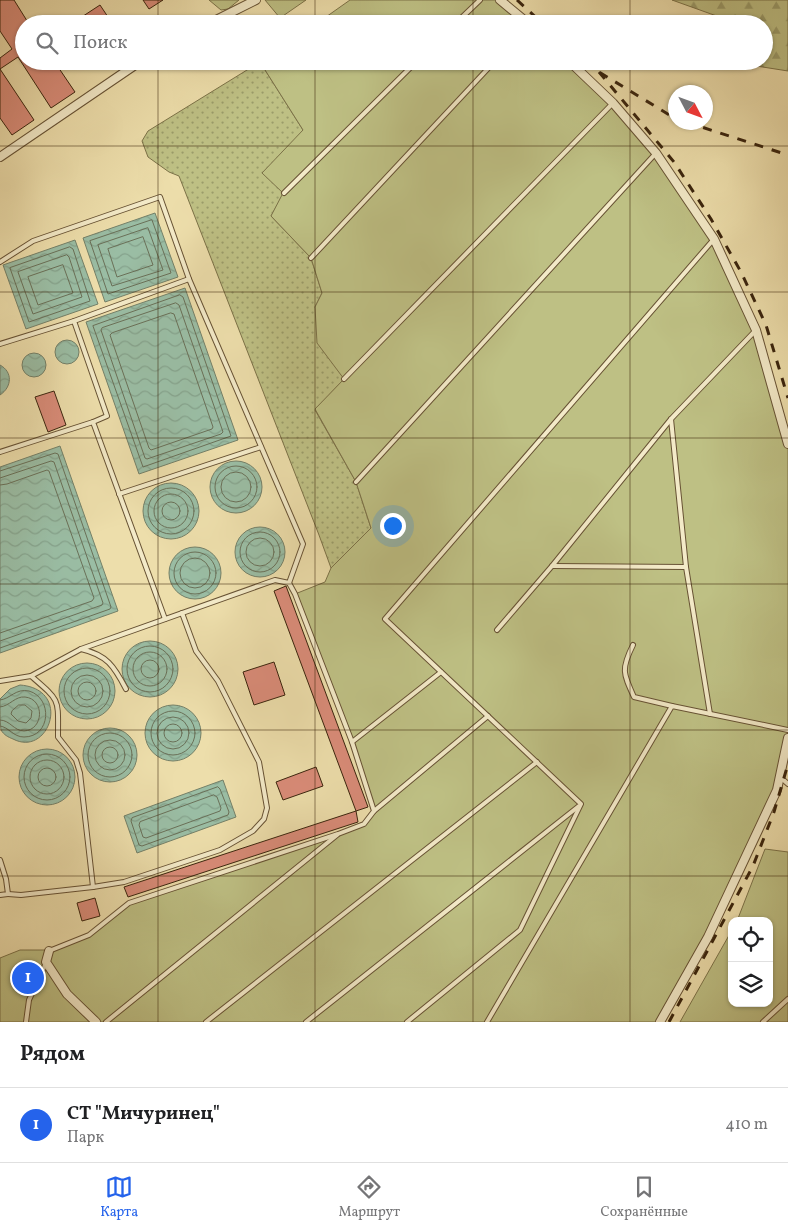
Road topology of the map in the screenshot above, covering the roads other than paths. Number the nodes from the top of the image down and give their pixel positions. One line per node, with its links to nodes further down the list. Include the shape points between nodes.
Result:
1 (256, 0): 4 (street)
2 (480, 0): 5 (lane)
3 (500, 0): 6 (street)
4 (226, 15)
5 (464, 15)
6 (518, 15)
7 (128, 70): 13 (street)
8 (408, 70): 14 (lane)
9 (487, 70): 16 (lane)
10 (578, 70): 11 (street)
11 (613, 104): 12 (street); 22 (lane)
12 (656, 153): 15 (street); 28 (lane)
13 (0, 157)
14 (284, 193)
15 (714, 239): 20 (street); 38 (lane, via 385,619)
16 (311, 258)
17 (0, 262): 18 (lane, via 33,241 160,197)
18 (189, 279): 19 (lane); 26 (lane)
19 (74, 321): 21 (lane); 24 (lane, via 107,416)
20 (756, 330): 23 (lane); 25 (street)
21 (0, 344)
22 (344, 379)
23 (671, 419): 30 (lane); 31 (lane)
24 (93, 422): 27 (lane); 29 (lane)
25 (788, 444)
26 (261, 447): 29 (lane); 32 (lane, via 303,544)
27 (0, 452)
28 (356, 482)
29 (119, 494): 34 (lane)
30 (552, 566): 31 (lane); 35 (lane)
31 (686, 567): 43 (lane)
32 (289, 583): 33 (lane, via 275,580); 47 (lane)
33 (182, 613): 34 (lane); 55 (lane, via 196,651 218,681 259,762 267,808 264,819 253,831 220,850 124,882)
34 (165, 620): 37 (lane)
35 (497, 630)
36 (633, 645): 42 (lane, via 625,661 624,676 634,697)
37 (81, 649): 39 (lane); 41 (lane, via 96,652 108,660)
38 (441, 672): 44 (lane); 47 (lane)
39 (32, 676): 40 (lane); 55 (lane, via 54,697 58,708 58,737 76,760 80,773)
40 (0, 681)
41 (126, 689)
42 (672, 706): 43 (lane); 67 (lane)
43 (710, 714): 45 (lane)
44 (488, 716): 48 (lane); 52 (lane)
45 (788, 730)
46 (788, 738): 49 (street)
47 (352, 742): 52 (lane)
48 (537, 762): 51 (lane); 64 (lane)
49 (780, 776): 50 (lane); 68 (street, via 777,790 708,937)
50 (788, 784)
51 (581, 804): 65 (lane); 66 (lane, via 520,930)
52 (374, 811): 53 (lane, via 364,824)
53 (338, 834): 58 (lane, via 129,903 89,935); 63 (lane)
54 (0, 860): 56 (lane)
55 (93, 887): 56 (lane)
56 (8, 894): 57 (lane)
57 (0, 895)
58 (49, 950): 59 (street)
59 (46, 962): 61 (lane, via 29,1000); 62 (street, via 67,994)
60 (788, 999): 69 (lane)
61 (26, 1022)
62 (96, 1022)
63 (106, 1022)
64 (206, 1022)
65 (306, 1022)
66 (407, 1022)
67 (487, 1022)
68 (660, 1022)
69 (763, 1022)

